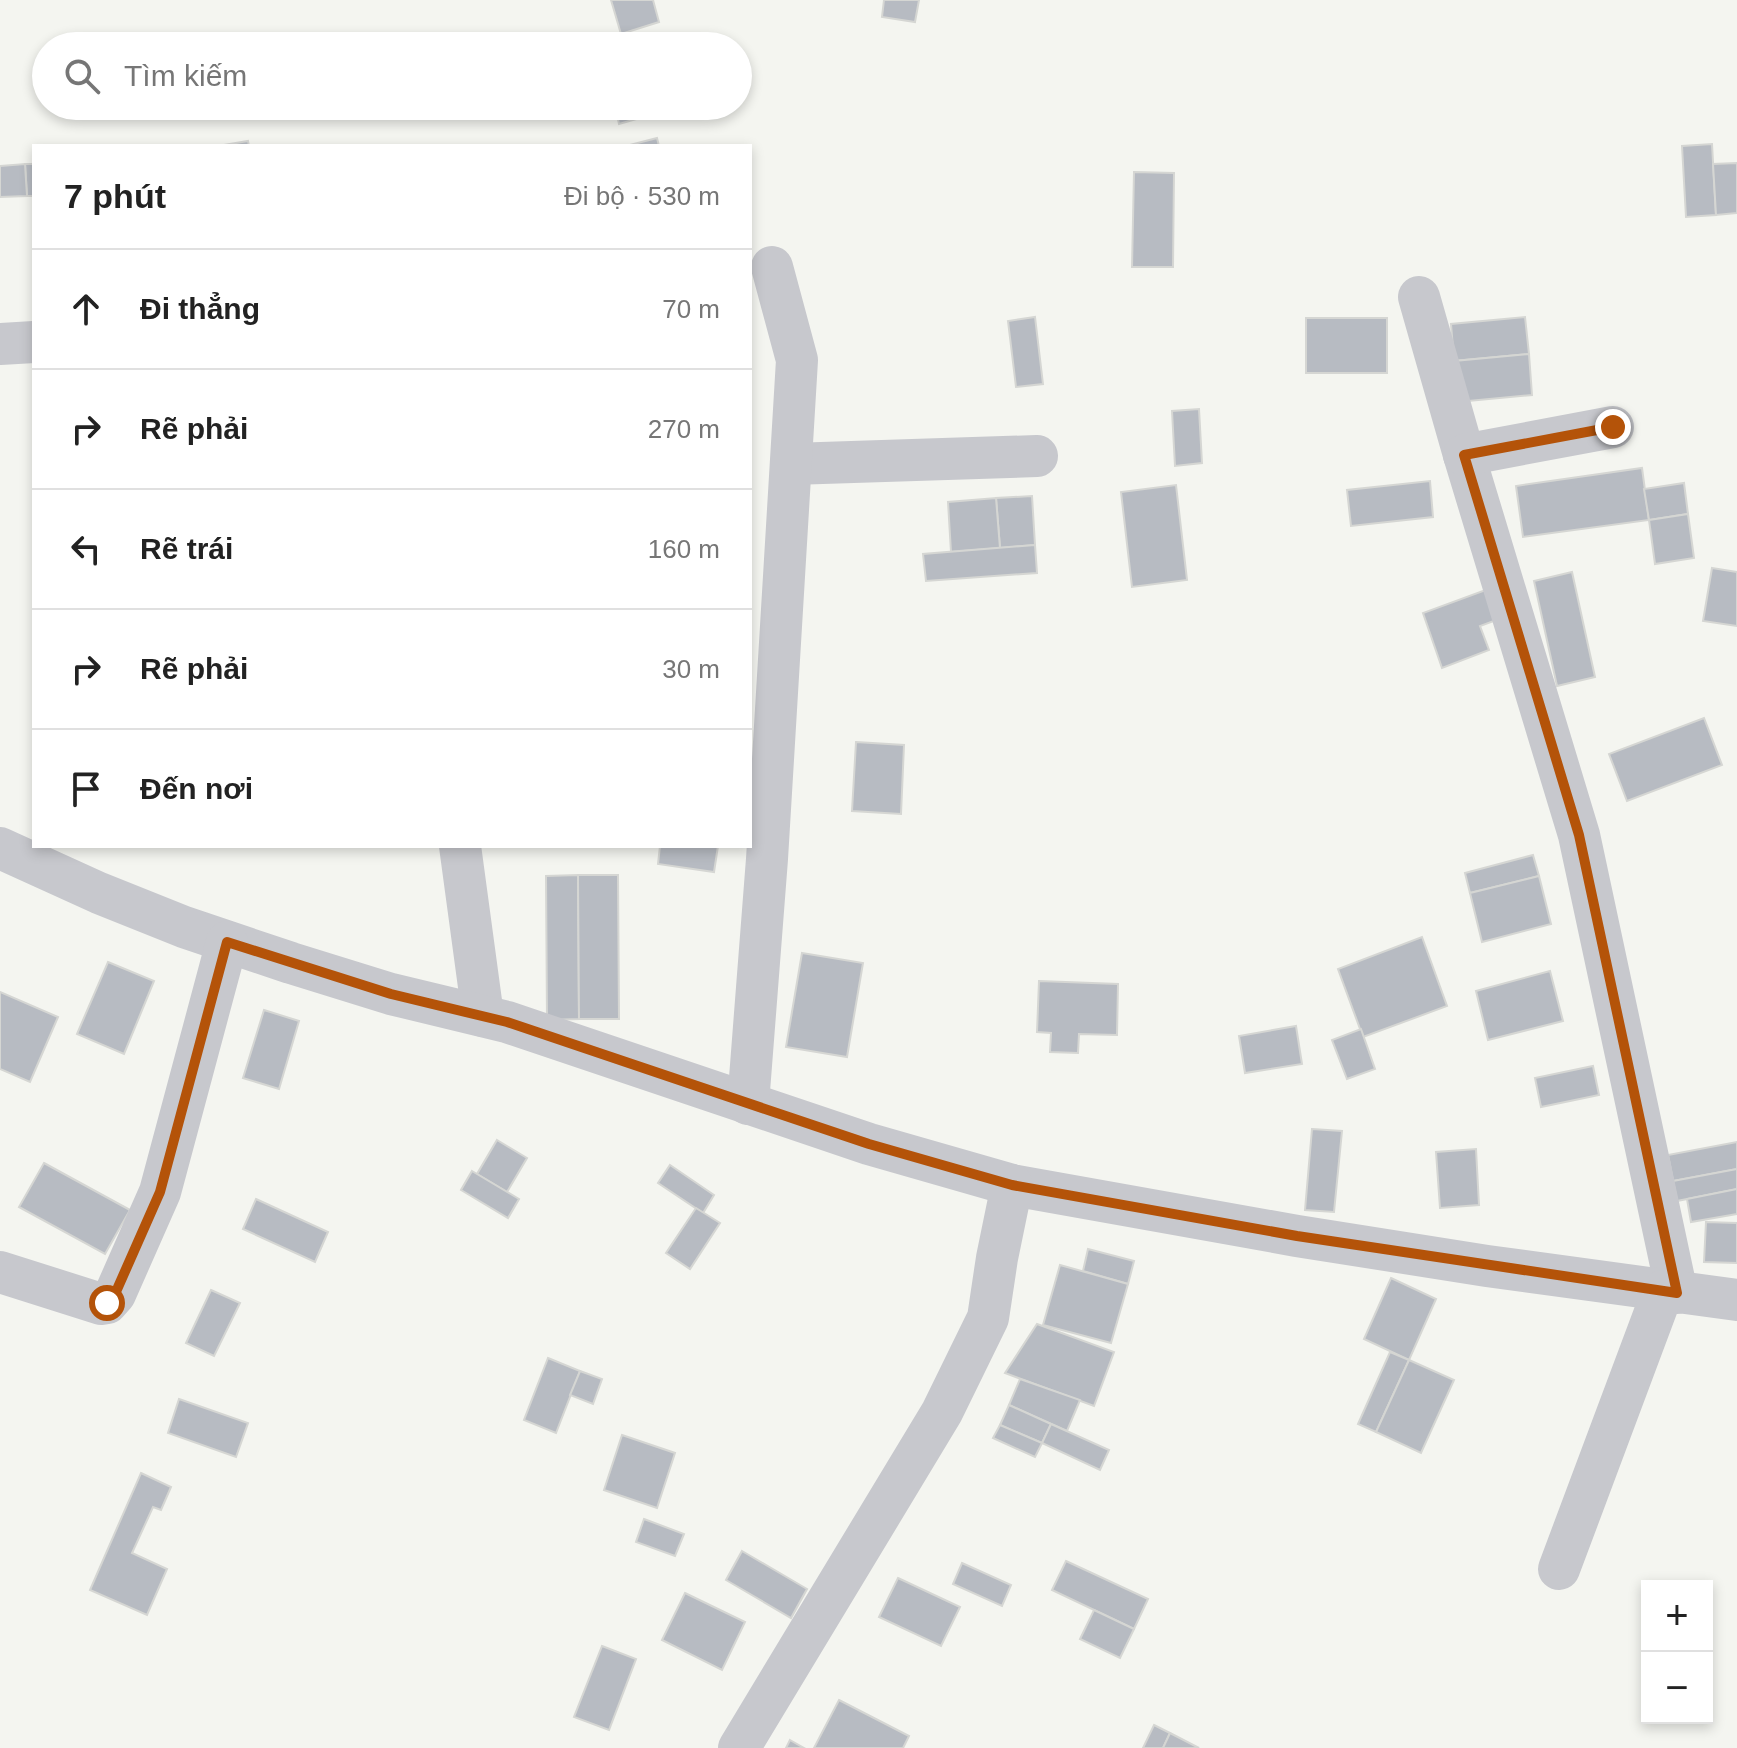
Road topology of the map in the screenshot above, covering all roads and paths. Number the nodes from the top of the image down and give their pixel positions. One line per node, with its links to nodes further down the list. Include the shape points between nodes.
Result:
1 (772, 267): 8 (street, via 797,360)
2 (1419, 297): 6 (street)
3 (32, 342): 4 (street)
4 (0, 344)
5 (1613, 427): 6 (street)
6 (1464, 455): 16 (street, via 1579,835)
7 (1037, 456): 8 (street)
8 (791, 464): 13 (street)
9 (0, 848): 11 (street)
10 (460, 848): 12 (street)
11 (227, 942): 12 (street, via 391,994); 15 (street, via 160,1192 115,1294 101,1304)
12 (483, 1016): 13 (street)
13 (748, 1104): 14 (street)
14 (1012, 1185): 16 (street, via 1297,1236); 19 (street, via 988,1318 942,1412)
15 (0, 1272)
16 (1670, 1292): 17 (street); 18 (street)
17 (1737, 1300)
18 (1559, 1569)
19 (739, 1748)

